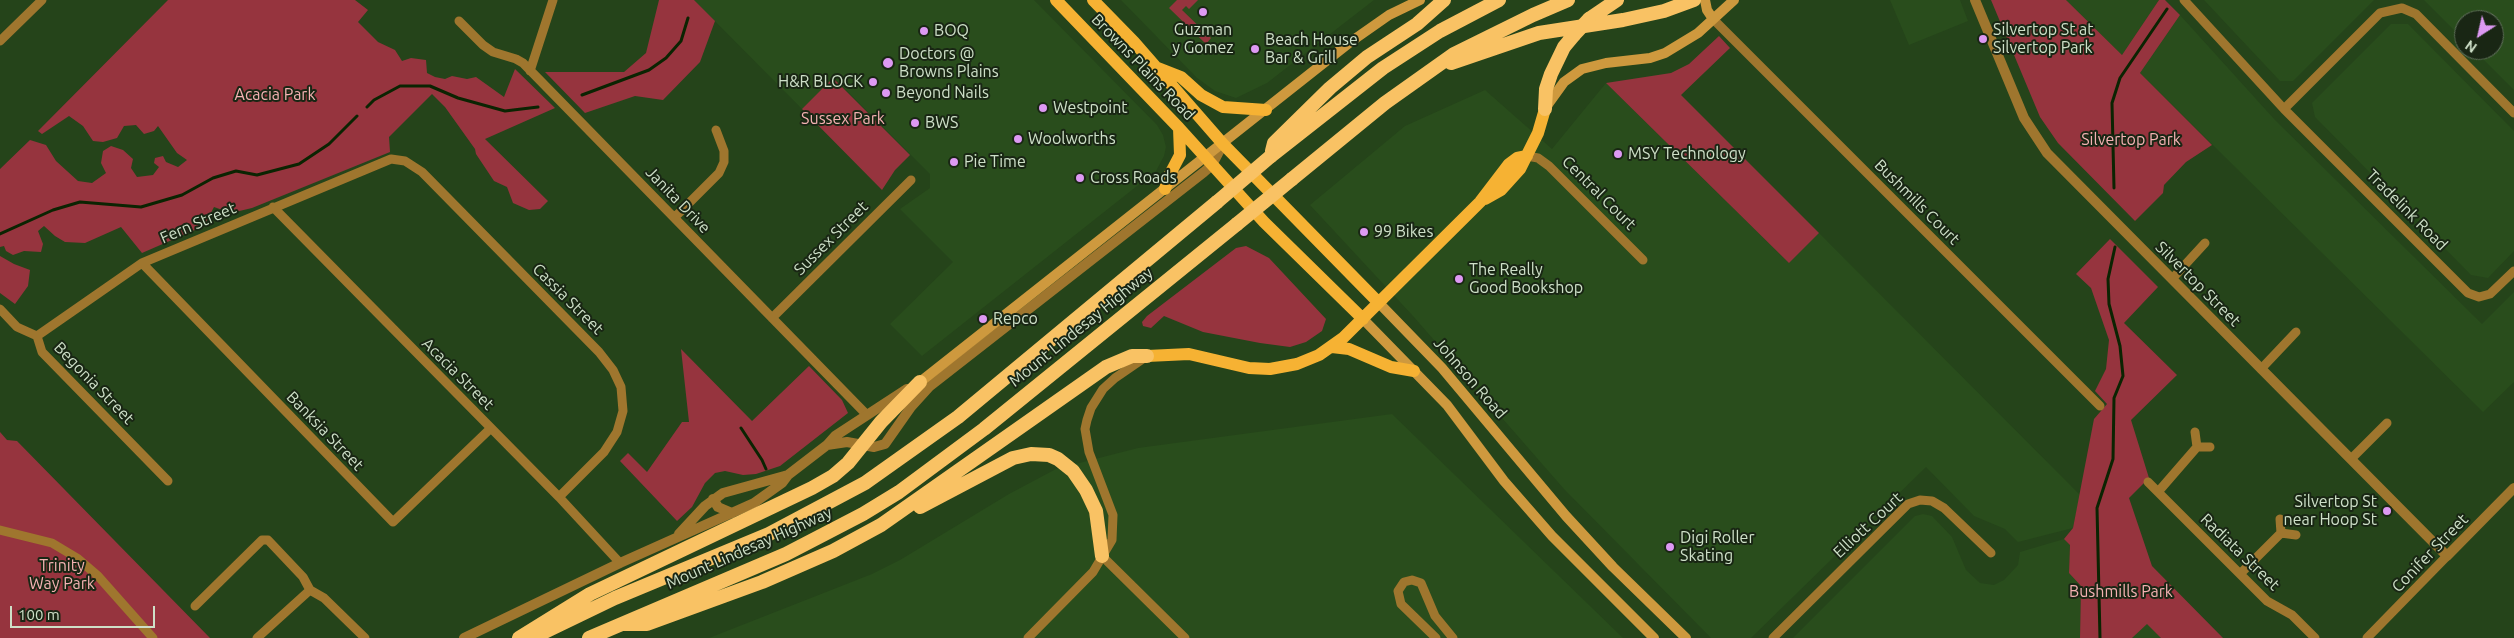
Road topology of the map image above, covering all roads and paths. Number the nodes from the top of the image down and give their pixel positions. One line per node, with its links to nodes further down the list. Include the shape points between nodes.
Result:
1 (42, 0): 17 (street)
2 (553, 0): 20 (street)
3 (1056, 0): 25 (main road, Browns Plains Road)
4 (1093, 0): 19 (main road, Browns Plains Road)
5 (1420, 0): 23 (main road, via 1368,29)
6 (1499, 0): 28 (highway, Mount Lindesay Highway, via 1390,63)
7 (1568, 0): 18 (highway, Mount Lindesay Highway, via 1454,54)
8 (1617, 0): 21 (highway, bridge, via 1589,19 1564,47 1546,89)
9 (1694, 0): 18 (highway, via 1630,19 1539,33)
10 (1706, 0): 15 (main road)
11 (1734, 0): 15 (main road)
12 (1975, 0): 40 (street, Silvertop Street, via 2035,137)
13 (2184, 0): 22 (street, Tradelink Road)
14 (1439, 5): 28 (highway, via 1330,88 1274,143)
15 (1712, 19): 21 (main road, via 1687,42 1665,53 1582,68 1564,82); 52 (street, Bushmills Court)
16 (459, 21): 20 (street, Janita Drive, via 483,46 516,59)
17 (0, 41)
18 (1439, 67): 83 (highway, Mount Lindesay Highway, bridge, via 1385,103 970,439 899,492 786,554)
19 (1157, 68): 23 (main road, via 1181,77 1201,95 1223,107); 27 (main road, Browns Plains Road)
20 (530, 71): 35 (street, Janita Drive)
21 (1545, 109): 29 (main road)
22 (2284, 109): 24 (street, via 2380,13 2402,8 2416,14); 39 (street, Tradelink Road, via 2468,293 2479,298 2490,294)
23 (1266, 110): 27 (main road)
24 (2514, 113)
25 (1179, 128): 30 (main road, Browns Plains Road); 33 (main road, via 1180,155)
26 (716, 130): 35 (street, via 724,151 719,173)
27 (1223, 144): 30 (street); 41 (main road, Johnson Road)
28 (1271, 156): 89 (highway, Mount Lindesay Highway, bridge, via 958,417 872,479 778,530 615,598)
29 (1527, 156): 37 (street, Central Court, via 1538,158 1549,166); 41 (main road, via 1520,169 1500,190 1480,202)
30 (1209, 161): 33 (main road); 44 (main road, via 1264,222); 58 (street, via 930,386 885,444 874,447)
31 (385, 162): 34 (street, Fern Street); 67 (street, Cassia Street, via 392,159 405,161 422,172 613,370 621,387 623,411 617,432 604,452)
32 (911, 180): 43 (street, Sussex Street)
33 (1165, 189): 51 (main road)
34 (273, 207): 38 (street, Fern Street); 55 (street, Acacia Street)
35 (675, 218): 43 (street, Janita Drive)
36 (2205, 243): 40 (street)
37 (1644, 260)
38 (142, 263): 46 (street, Fern Street); 55 (street, Banksia Street, via 393,522)
39 (2514, 271)
40 (2172, 279): 49 (street, Silvertop Street)
41 (1378, 302): 44 (main road); 96 (main road, Johnson Road, via 1452,379 1606,560)
42 (0, 309): 46 (street, Begonia Street, via 17,327)
43 (772, 318): 53 (street, Janita Drive)
44 (1363, 318): 47 (main road); 50 (main road)
45 (2296, 332): 49 (street)
46 (37, 336): 63 (street, Begonia Street, via 42,352)
47 (1332, 347): 48 (main road, via 1308,360 1270,369 1248,368 1189,354); 50 (main road, via 1350,349 1391,367)
48 (1147, 356): 71 (highway, via 1132,356 1106,367); 77 (street, via 1103,389 1087,420 1085,429 1089,452 1113,515 1112,540)
49 (2261, 369): 61 (street, Silvertop Street)
50 (1414, 371): 95 (main road, via 1447,405 1504,481 1552,536)
51 (920, 382): 53 (street); 58 (highway)
52 (2100, 406)
53 (867, 415): 57 (street)
54 (2387, 423): 61 (street)
55 (490, 428): 67 (street, Acacia Street)
56 (2195, 432): 59 (street)
57 (827, 445): 58 (street, via 847,442); 62 (street)
58 (862, 445): 88 (highway, via 848,463 825,481 598,590)
59 (2197, 447): 60 (street); 66 (street)
60 (2210, 448)
61 (2351, 460): 78 (street, Silvertop Street)
62 (788, 475): 68 (street, via 730,490); 69 (street, via 754,503)
63 (168, 481)
64 (2148, 482): 66 (street, Radiata Street)
65 (2514, 488): 78 (street, Conifer Street)
66 (2158, 492): 80 (street, Radiata Street)
67 (559, 496): 79 (street, Acacia Street)
68 (713, 499): 69 (street, via 718,507); 75 (street)
69 (732, 513): 75 (street)
70 (2280, 519): 73 (street)
71 (881, 525): 77 (highway, via 1013,458 1049,455 1073,471 1086,490 1096,511); 83 (highway, via 833,551 762,582 647,624)
72 (0, 530): 85 (street, via 52,543 77,558 98,576)
73 (2281, 533): 74 (street); 80 (street)
74 (2296, 535)
75 (676, 537): 79 (street)
76 (1990, 553): 97 (street, Elliott Court, via 1944,508 1932,501 1908,504)
77 (1102, 556): 91 (street, via 1093,572); 92 (street)
78 (2447, 556): 99 (street, Conifer Street)
79 (620, 563): 87 (street)
80 (2240, 574): 98 (street, Radiata Street, via 2267,601 2292,615)
81 (310, 590): 82 (street, via 303,577 268,540 262,540); 84 (street); 86 (street, via 324,598)
82 (195, 606)
83 (620, 623): 90 (highway, Mount Lindesay Highway)
84 (260, 637)
85 (153, 638)
86 (365, 638)
87 (464, 638)
88 (519, 638)
89 (532, 638)
90 (589, 638)
91 (1028, 638)
92 (1185, 638)
93 (1436, 638): 94 (street, via 1401,604 1398,591 1404,582 1421,583 1435,616)
94 (1453, 638)
95 (1654, 638)
96 (1686, 638)
97 (1773, 638)
98 (2315, 638)
99 (2367, 638)

